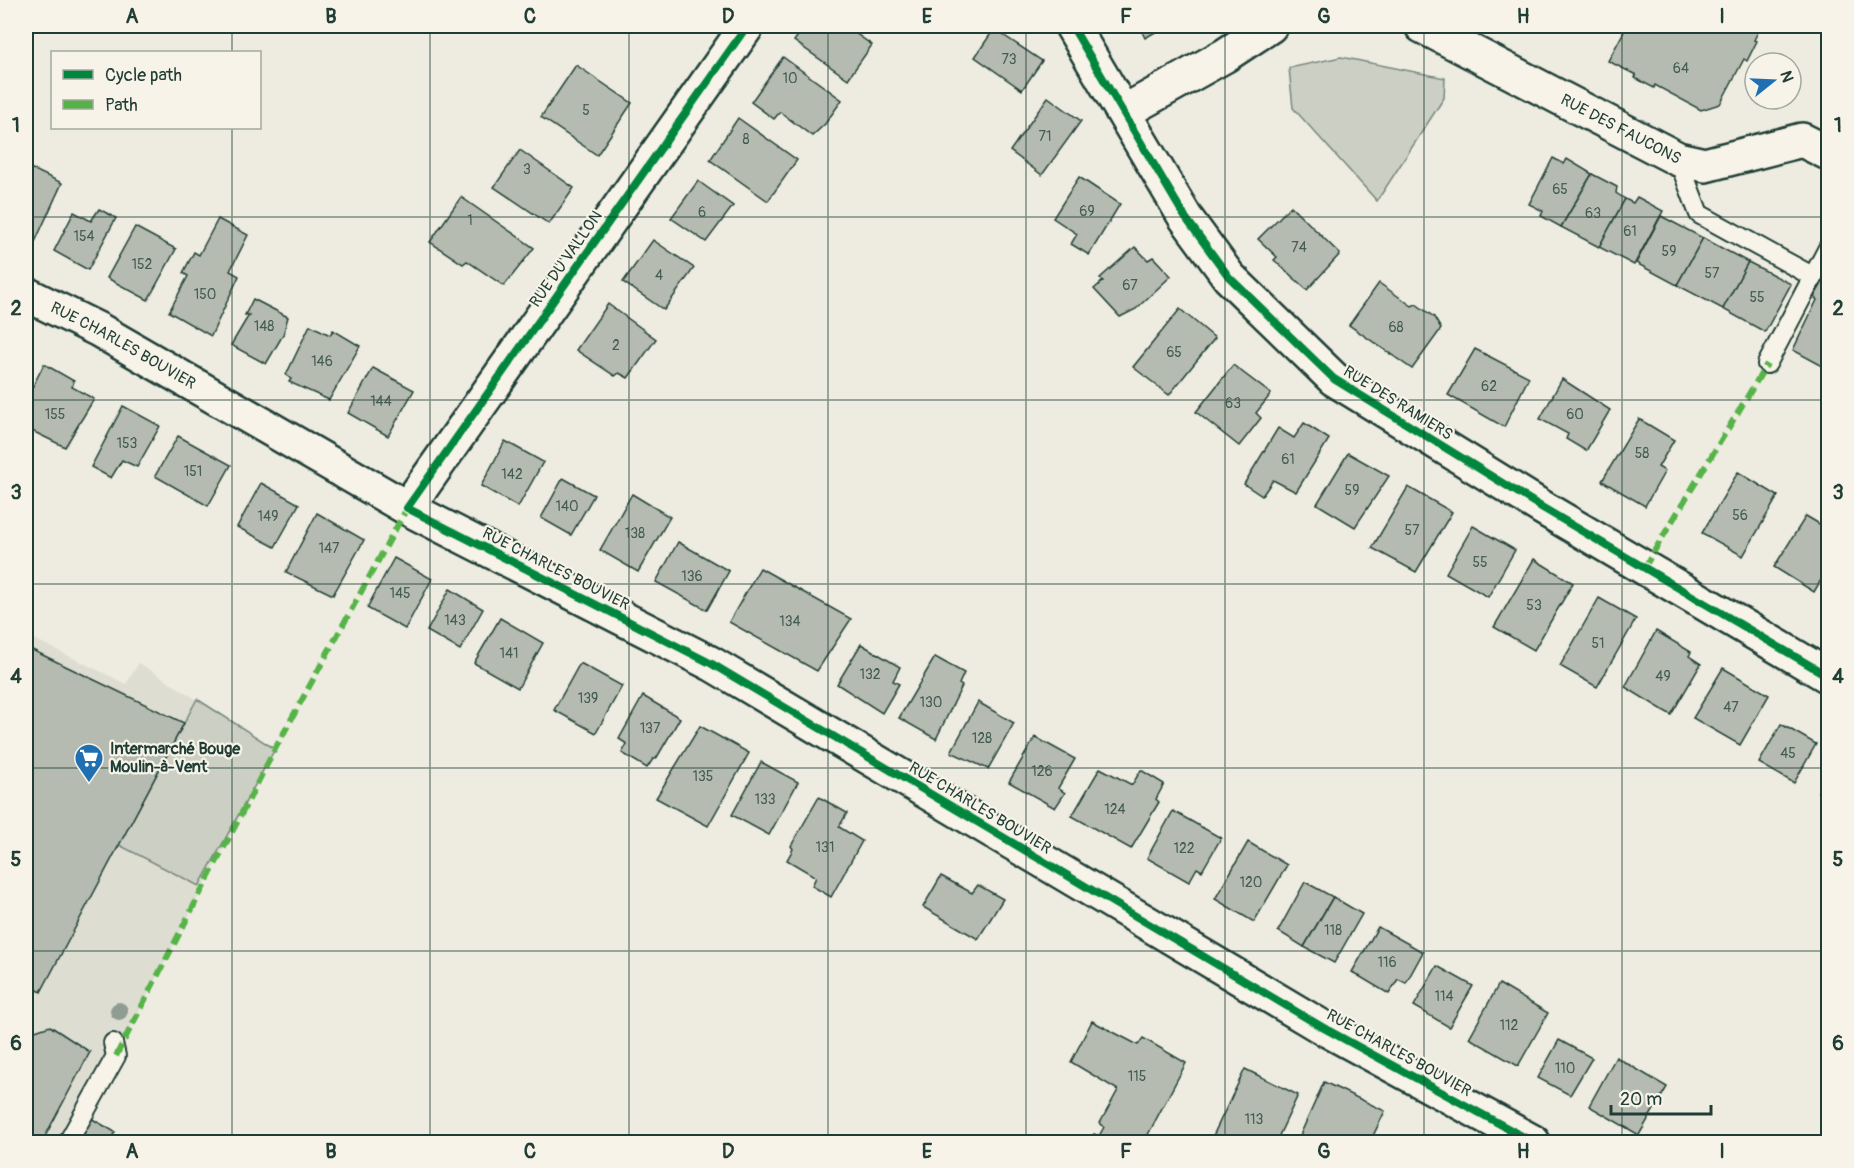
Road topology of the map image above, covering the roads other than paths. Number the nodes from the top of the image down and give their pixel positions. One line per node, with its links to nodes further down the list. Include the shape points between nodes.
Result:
1 (747, 26): 12 (street, RUE DU VALLON)
2 (1072, 26): 5 (street, RUE DES RAMIERS)
3 (1270, 26): 5 (street)
4 (1422, 26): 7 (street, RUE DES FAUCONS)
5 (1124, 112): 13 (street, RUE DES RAMIERS, via 1185,217 1229,277 1334,379)
6 (1828, 153): 7 (street, RUE DES FAUCONS, via 1802,140 1705,165)
7 (1678, 159): 9 (lane, via 1700,214)
8 (1828, 248): 9 (lane)
9 (1812, 276): 11 (lane)
10 (26, 294): 12 (street, RUE CHARLES BOUVIER, via 99,330)
11 (1767, 364)
12 (406, 508): 16 (street, RUE CHARLES BOUVIER, via 712,664 1322,1027)
13 (1828, 676)
14 (115, 1050): 15 (lane)
15 (68, 1143)
16 (1533, 1143)

